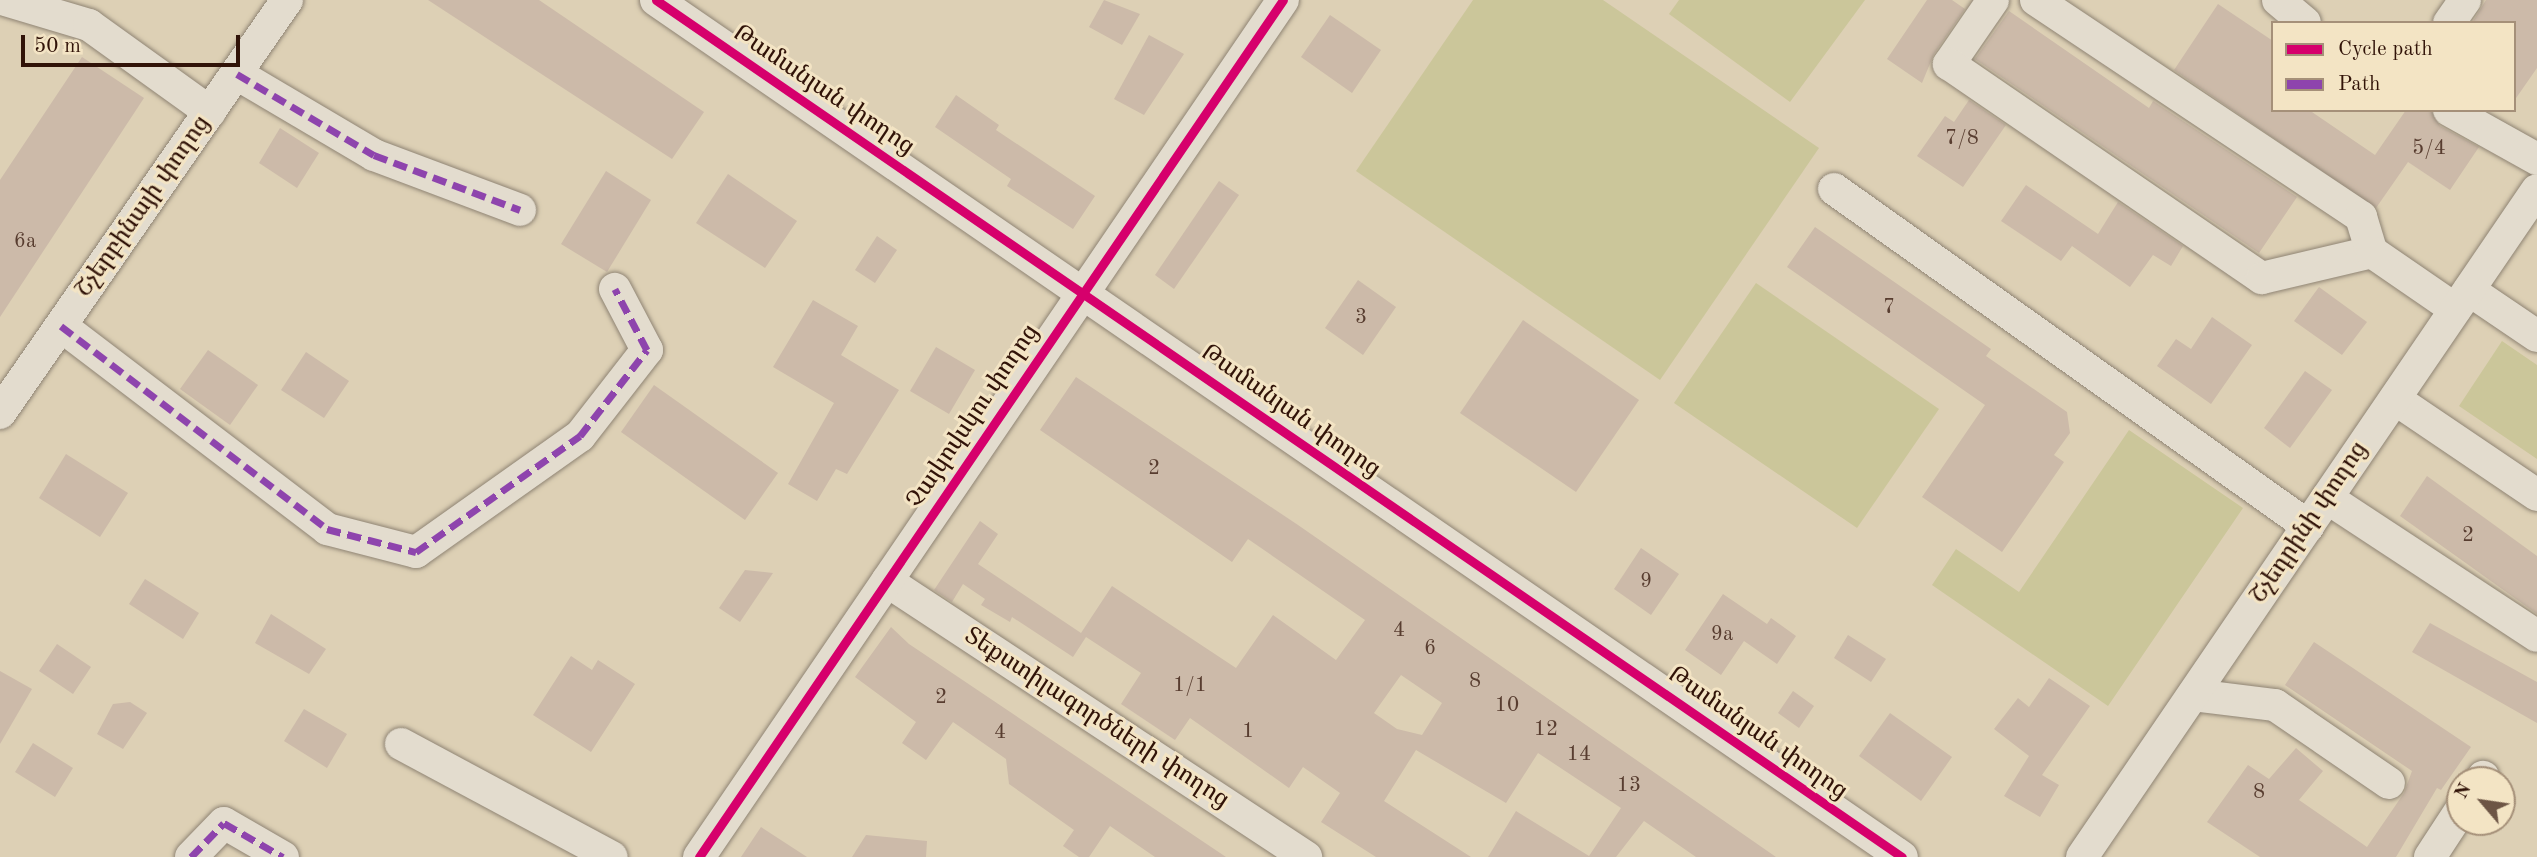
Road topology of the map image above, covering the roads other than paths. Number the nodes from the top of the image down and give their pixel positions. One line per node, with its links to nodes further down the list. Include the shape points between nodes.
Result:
1 (5, 0): 12 (street, via 89,25)
2 (287, 0): 11 (street, Շչերբինայի փողոց)
3 (656, 0): 20 (street, Թամանյան փողոց)
4 (1283, 0): 20 (street, Չայկովսկու փողոց)
5 (1993, 0): 18 (street, via 1949,64 2262,278)
6 (2036, 0): 18 (street, via 2361,217)
7 (2278, 0): 9 (street)
8 (2465, 0): 10 (street)
9 (2303, 21)
10 (2450, 21)
11 (237, 74): 12 (street, Շչերբինայի փողոց); 17 (street, via 374,155)
12 (210, 112): 22 (street, Շչերբինայի փողոց)
13 (2453, 112): 14 (street)
14 (2537, 159)
15 (1834, 188): 28 (street)
16 (2537, 190): 21 (street, Շչեդրինի փողոց)
17 (520, 210)
18 (2372, 252): 21 (street)
19 (615, 289): 22 (street, via 647,350 580,436 416,552 327,529)
20 (1082, 292): 29 (street, Չայկովսկու փողոց); 40 (street, Թամանյան փողոց)
21 (2462, 300): 23 (street); 24 (street, Շչեդրինի փողոց)
22 (61, 326): 25 (street, Շչերբինայի փողոց)
23 (2537, 336)
24 (2395, 398): 26 (street); 27 (street, Շչեդրինի փողոց)
25 (0, 413)
26 (2537, 495)
27 (2327, 498): 28 (street, Շչեդրինի փողոց); 30 (street)
28 (2308, 526): 31 (street, Շչեդրինի փողոց)
29 (887, 581): 38 (street, Չայկովսկու փողոց); 39 (street, Տեքստիլագործների փողոց)
30 (2537, 636)
31 (2193, 695): 33 (street, via 2275,705); 41 (street, Շչեդրինի փողոց)
32 (401, 744): 37 (street)
33 (2389, 783)
34 (2446, 832): 42 (street)
35 (191, 857): 36 (street, via 224,823)
36 (283, 857)
37 (612, 857)
38 (699, 857)
39 (1306, 857)
40 (1902, 857)
41 (2082, 857)
42 (2430, 857)

